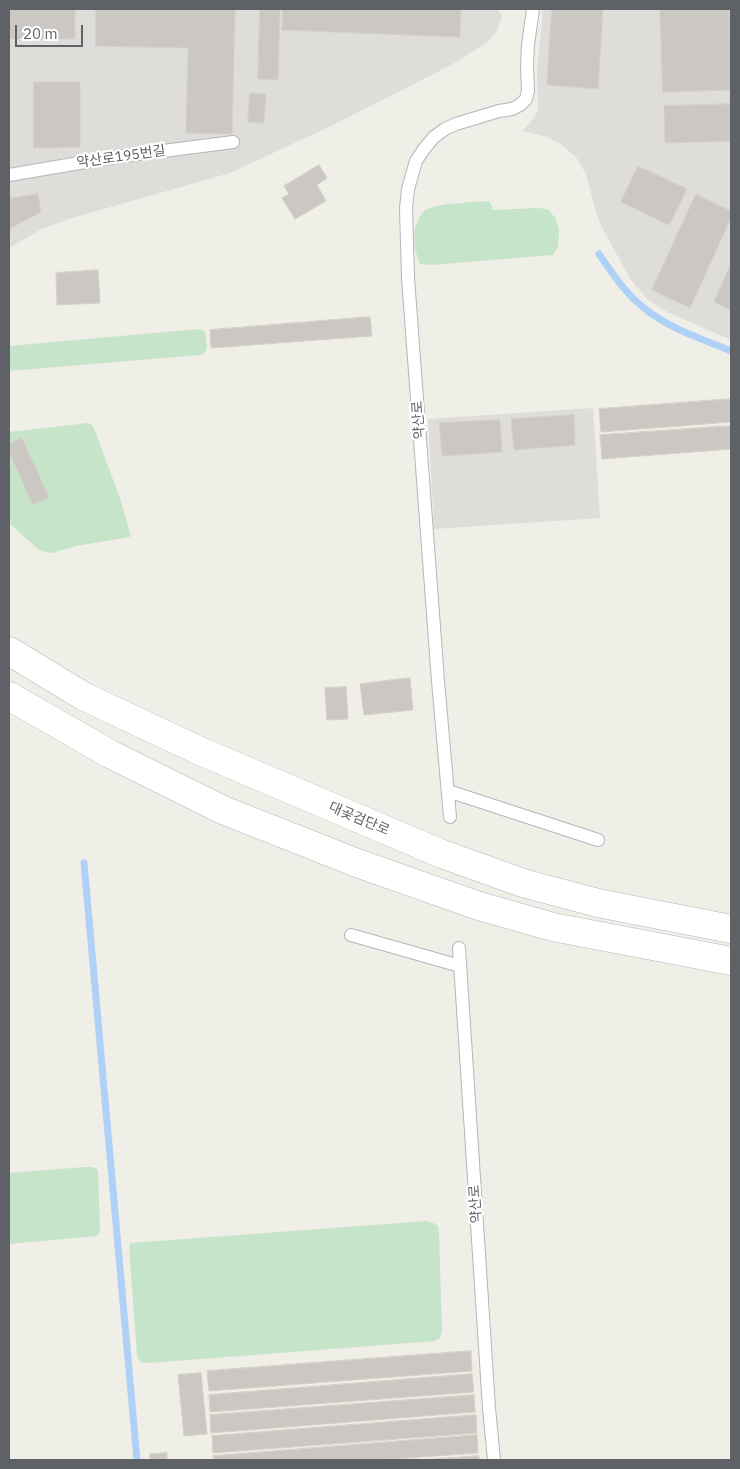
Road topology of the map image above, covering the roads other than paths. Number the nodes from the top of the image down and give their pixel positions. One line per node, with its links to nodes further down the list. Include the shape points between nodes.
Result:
1 (533, 9): 6 (lane, 약산로, via 526,99 512,109 444,129 416,161 408,189 408,278)
2 (233, 142): 3 (lane, 약산로195번길)
3 (9, 175)
4 (9, 651): 9 (main road, 대곶검단로, via 84,696 200,751 442,854 523,883 598,903)
5 (9, 696): 12 (main road, via 110,754 223,810 357,863 479,906 553,927)
6 (448, 791): 7 (lane, 약산로); 8 (lane)
7 (450, 817)
8 (598, 840)
9 (731, 929)
10 (351, 935): 13 (lane)
11 (459, 948): 13 (lane, 약산로)
12 (731, 961)
13 (460, 966): 14 (lane, 약산로)
14 (494, 1460)

